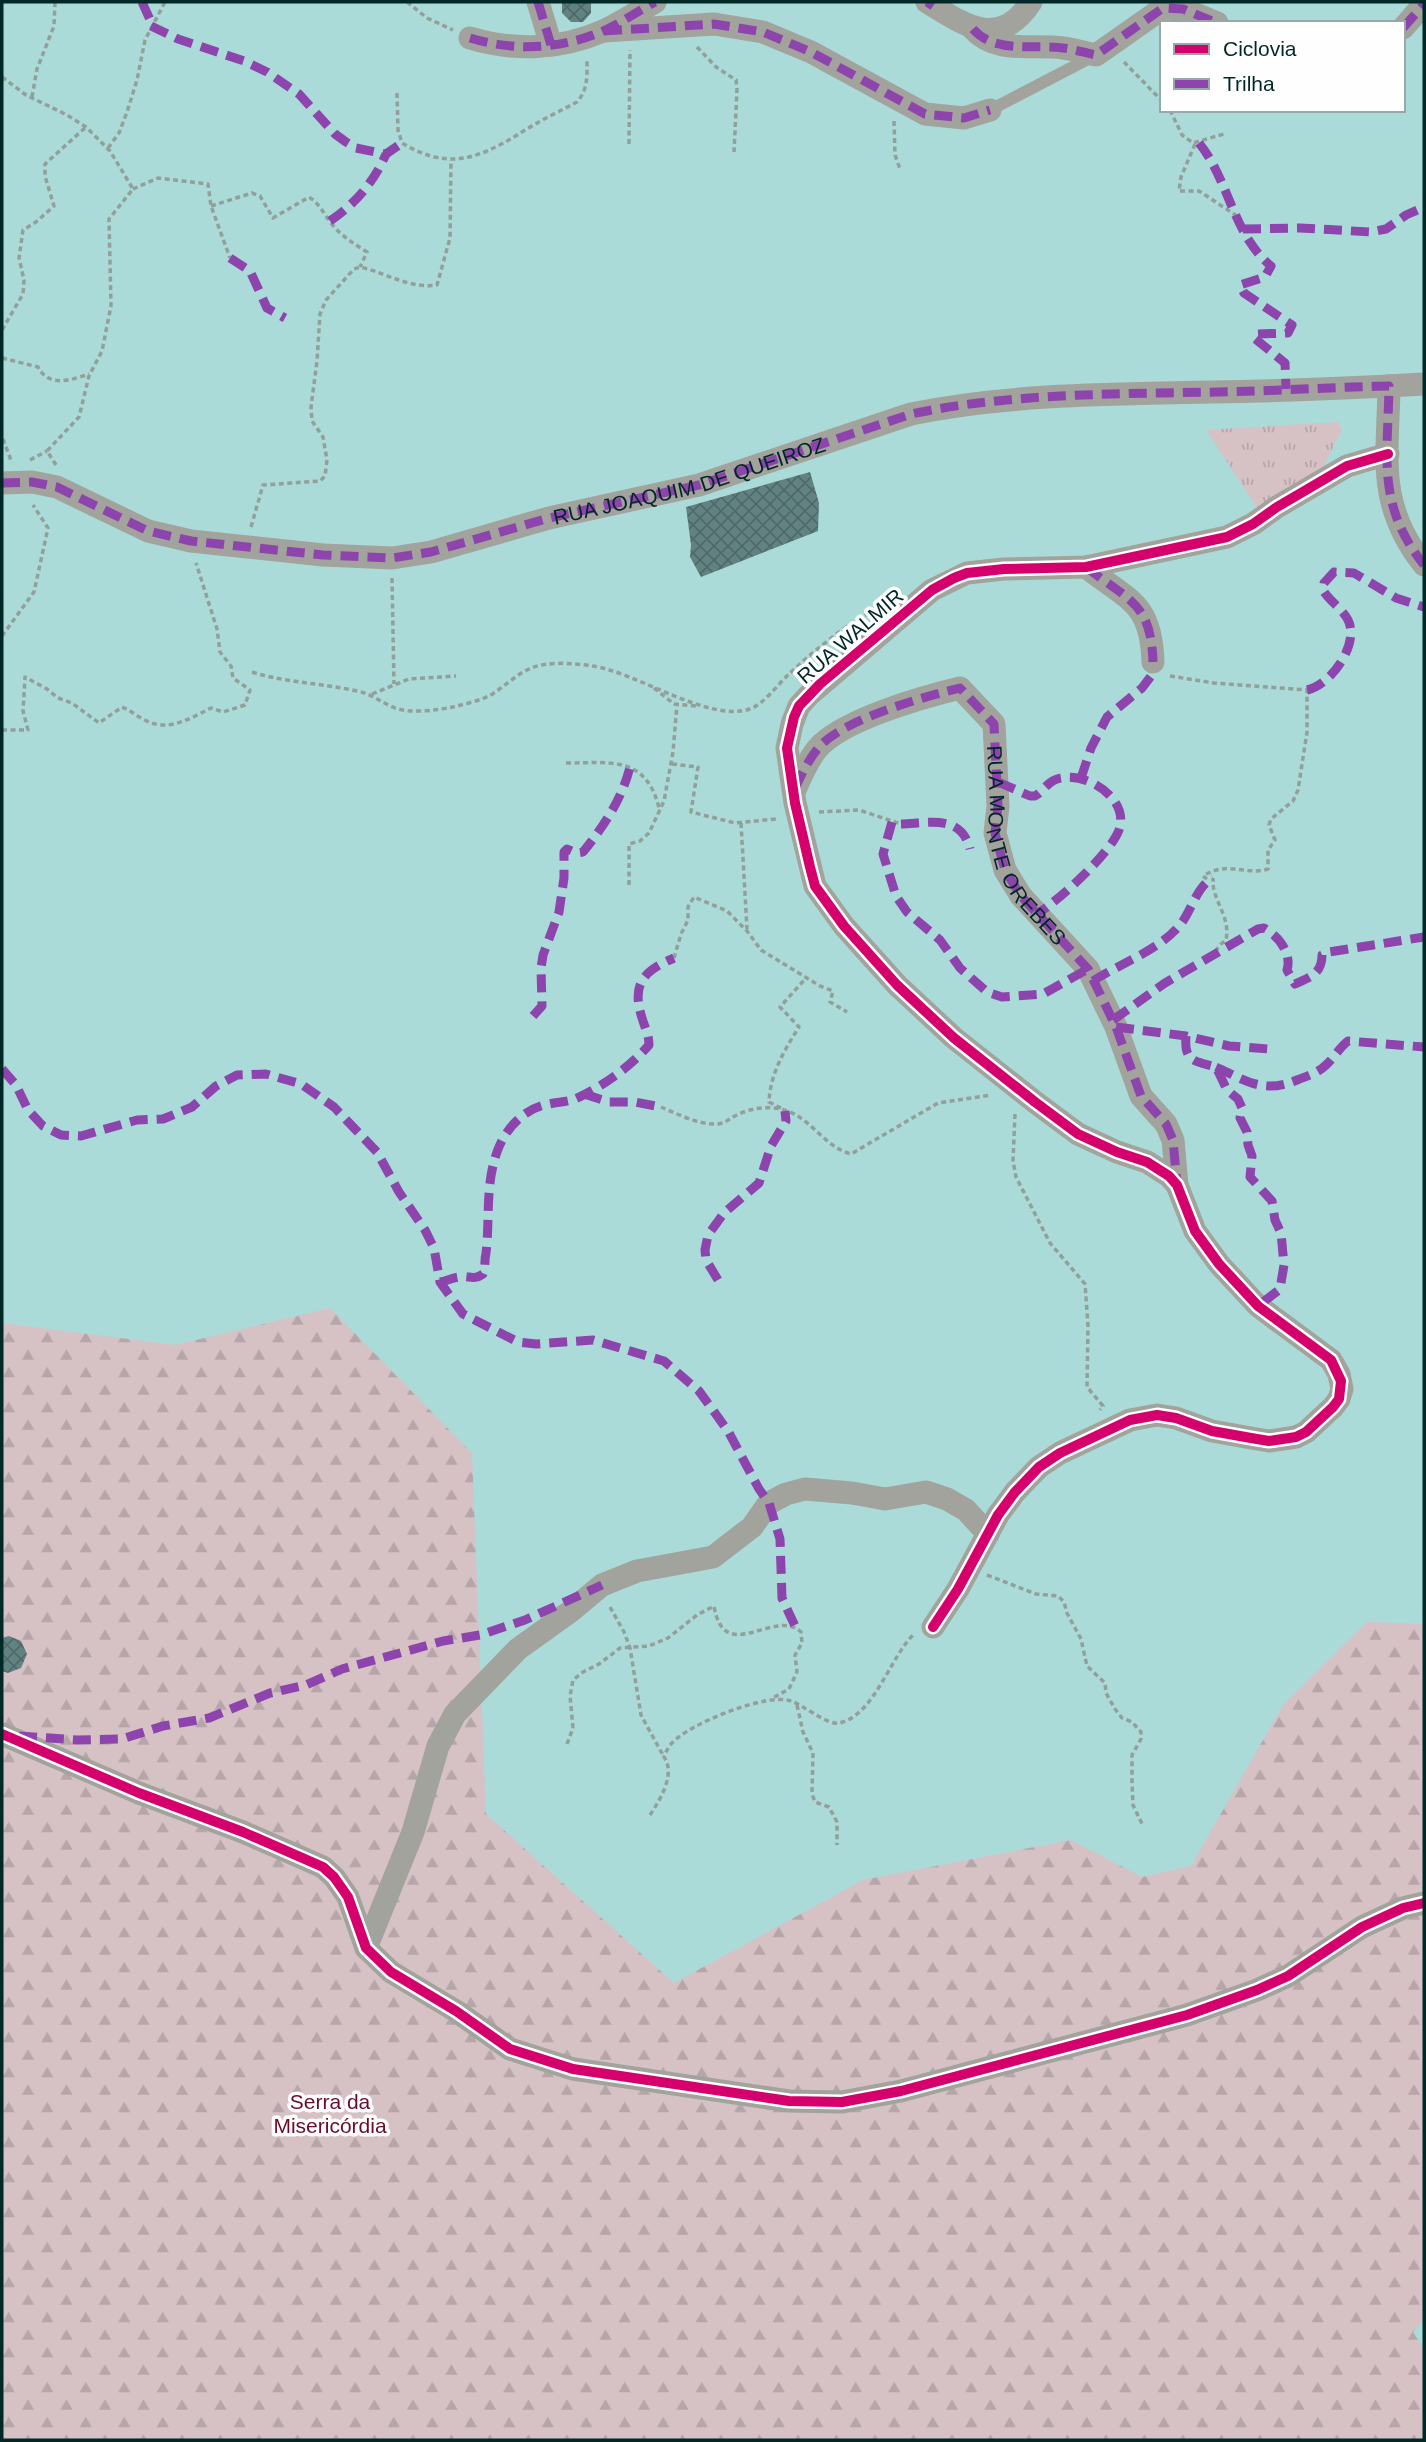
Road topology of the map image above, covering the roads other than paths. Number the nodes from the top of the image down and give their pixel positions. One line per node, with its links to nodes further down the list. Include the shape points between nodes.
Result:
1 (538, 2): 11 (street)
2 (655, 2): 9 (street)
3 (927, 2): 8 (street)
4 (1031, 2): 8 (street, via 1001,27)
5 (1424, 4): 7 (street)
6 (1212, 21): 12 (street, via 1183,9 1163,8)
7 (1405, 26)
8 (973, 29): 12 (street, via 999,44)
9 (595, 34): 11 (street); 13 (street, via 714,24 763,32 925,114 964,118)
10 (470, 38): 11 (street, via 510,48)
11 (551, 45)
12 (1102, 52): 13 (lane)
13 (990, 110)
14 (1424, 384): 15 (street, RUA JOAQUIM DE QUEIROZ)
15 (1389, 386): 16 (street); 17 (street, RUA JOAQUIM DE QUEIROZ, via 1127,394 945,407 911,414 699,485 392,558 191,541 148,531 57,487)
16 (1388, 454): 18 (street, via 1393,510); 19 (street, RUA WALMIR, via 1347,466 1227,537)
17 (2, 483)
18 (1424, 565)
19 (1086, 567): 20 (street, via 1140,609 1149,626); 21 (street, RUA WALMIR, via 982,571 932,590 799,706 787,748)
20 (1153, 662)
21 (794, 792): 22 (street, RUA WALMIR, via 815,886 897,985 1014,1089 1079,1134 1147,1162); 22 (street, RUA MONTE OREBES, via 812,756 826,740 862,720 960,688 994,724 995,833 1005,870 1021,897 1088,969 1116,1027 1141,1096 1166,1124 1173,1140)
22 (1177, 1185): 23 (street, via 1195,1231 1219,1265 1258,1306 1331,1360 1341,1381 1339,1399 1306,1432 1283,1440 1212,1431 1157,1415 1130,1420 1039,1467 1015,1492)
23 (988, 1534): 24 (street); 27 (street, via 966,1510 926,1492 885,1499 805,1489 769,1503 752,1527 713,1557 637,1571 602,1586 518,1649 454,1714 438,1746 413,1832)
24 (933, 1628)
25 (2, 1734): 27 (street, via 323,1867 348,1897)
26 (1424, 1903): 27 (street, via 1362,1927 1288,1976 1186,2015 914,2088 842,2102 776,2099 573,2069 535,2058 510,2049 391,1972)
27 (366, 1948)

